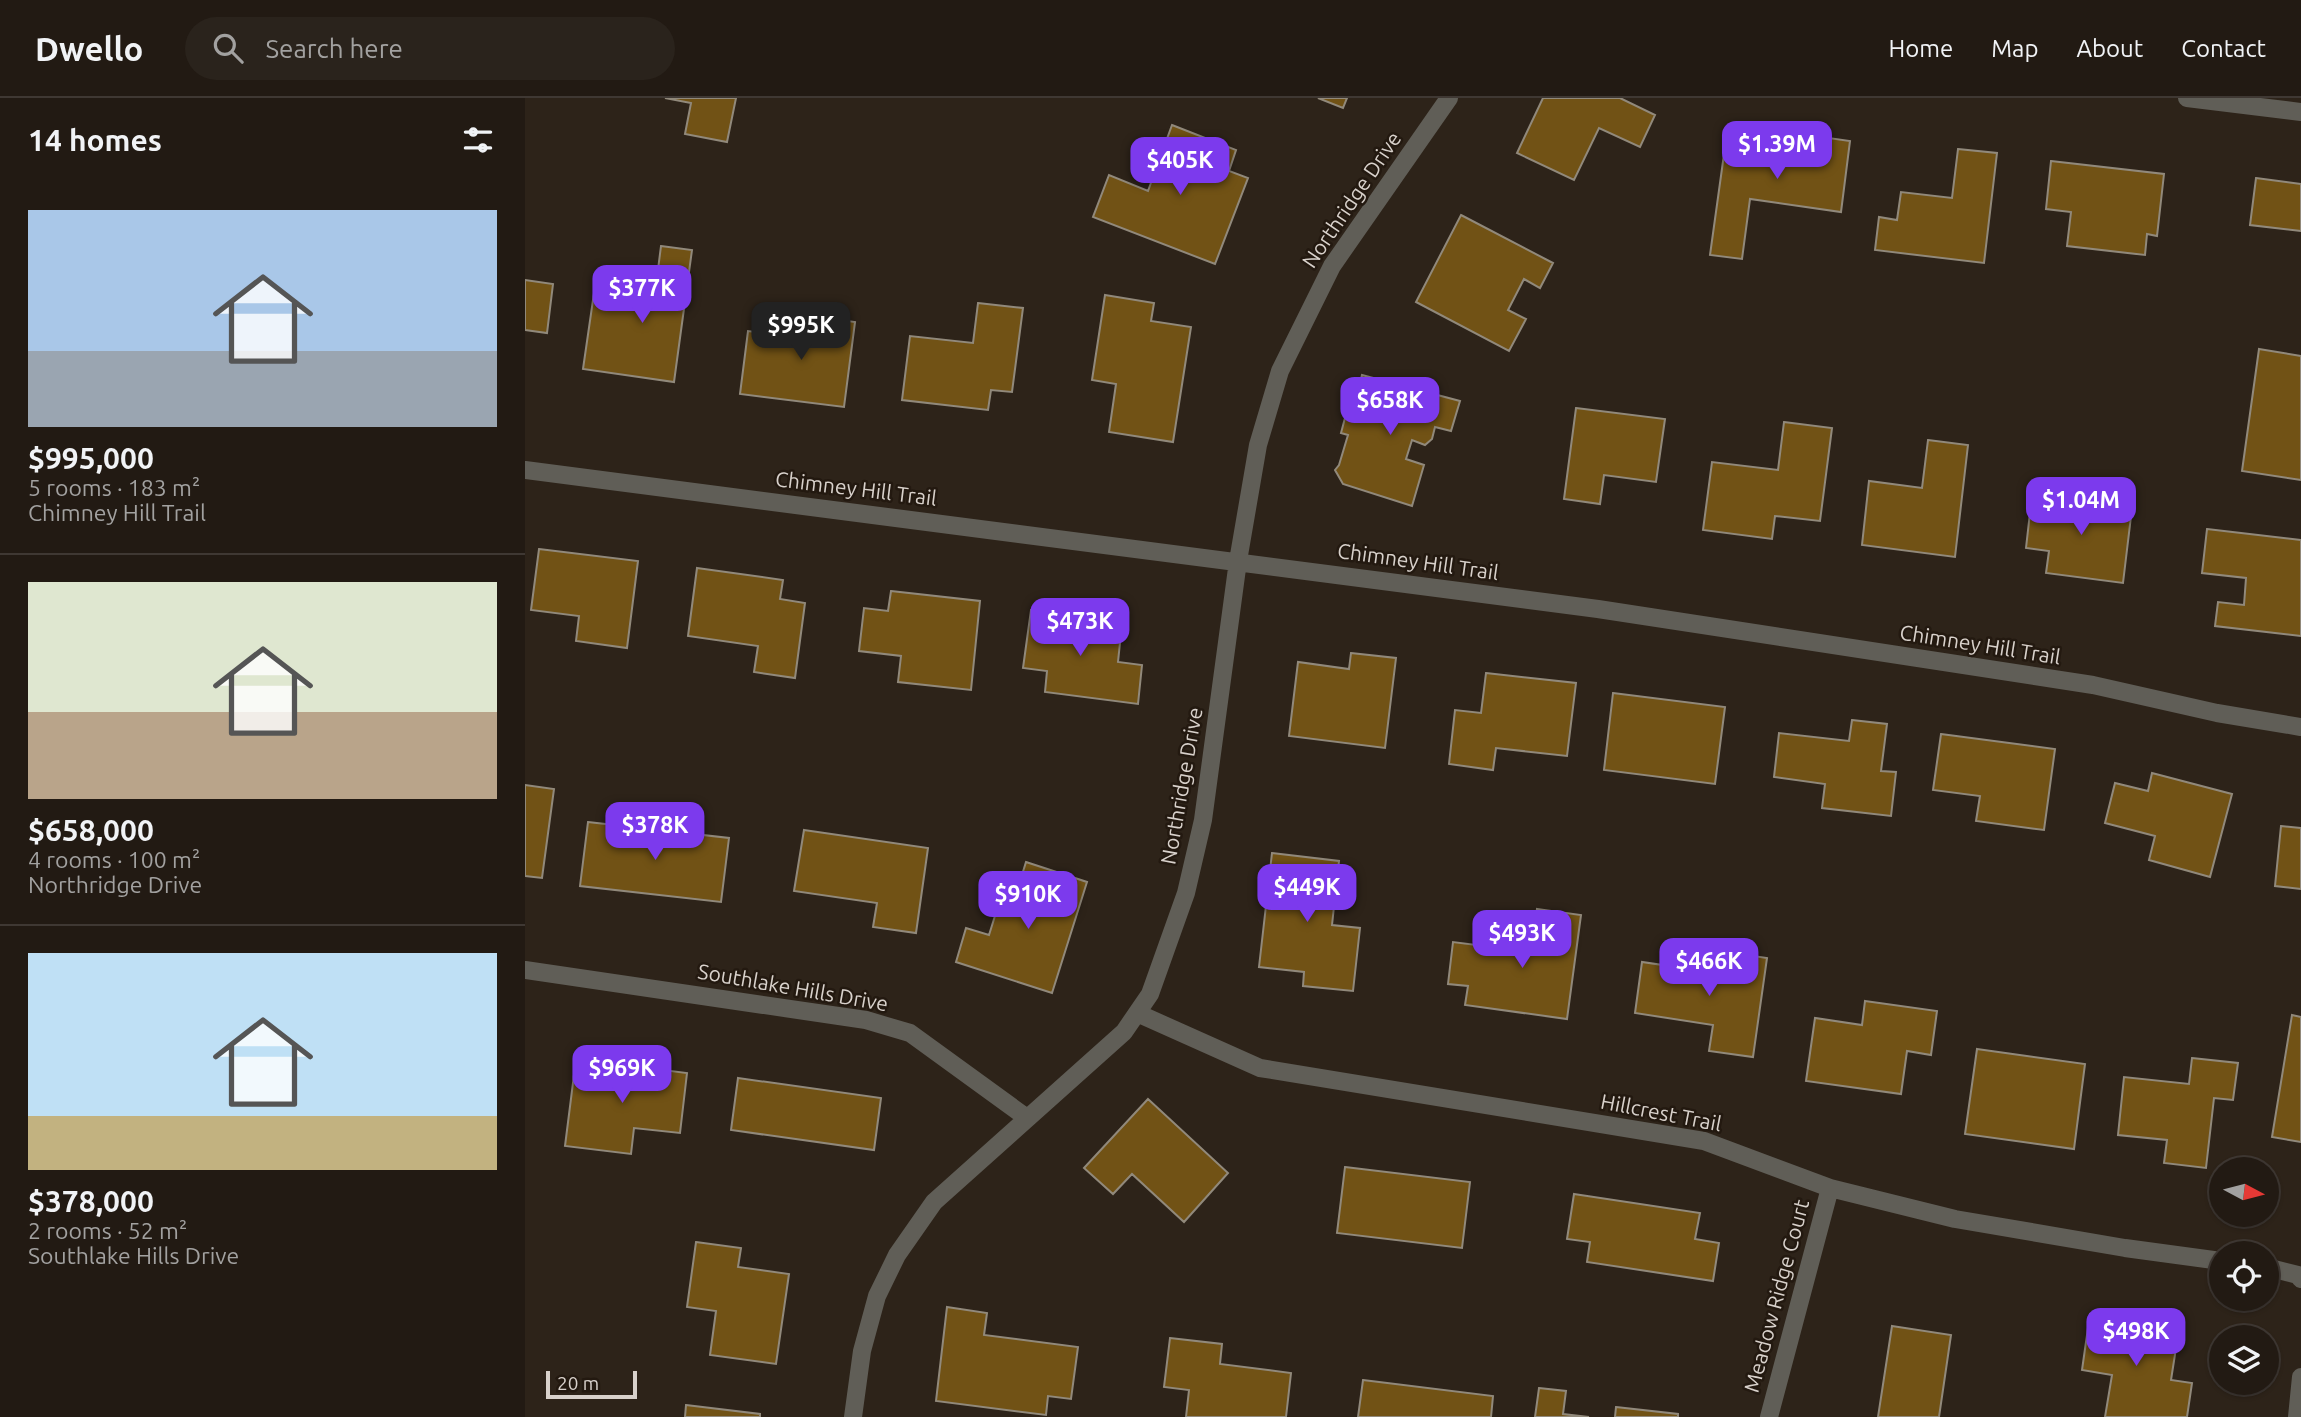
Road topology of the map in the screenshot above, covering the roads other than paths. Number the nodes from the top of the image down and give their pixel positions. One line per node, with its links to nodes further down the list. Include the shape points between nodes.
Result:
1 (1448, 98): 5 (street, Northridge Drive, via 1332,266 1280,371 1258,445)
2 (2187, 98): 3 (street)
3 (2301, 112)
4 (525, 470): 5 (street, Chimney Hill Trail)
5 (1238, 561): 6 (street, Chimney Hill Trail, via 1598,609 2093,685); 8 (street, Northridge Drive, via 1203,820 1186,893 1150,995)
6 (2301, 727)
7 (525, 970): 9 (street, Southlake Hills Drive, via 866,1020 909,1033)
8 (1137, 1013): 9 (street, Northridge Drive, via 1124,1032); 10 (street, Hillcrest Trail, via 1260,1068 1705,1141)
9 (1027, 1118): 15 (street, Northridge Drive, via 934,1202 897,1255 877,1296 862,1351)
10 (1830, 1188): 11 (street, Hillcrest Trail, via 1955,1219); 16 (street, Meadow Ridge Court)
11 (2209, 1259)
12 (2279, 1270): 13 (street)
13 (2301, 1279)
14 (2301, 1377): 17 (street)
15 (853, 1417)
16 (1769, 1417)
17 (2297, 1417)

